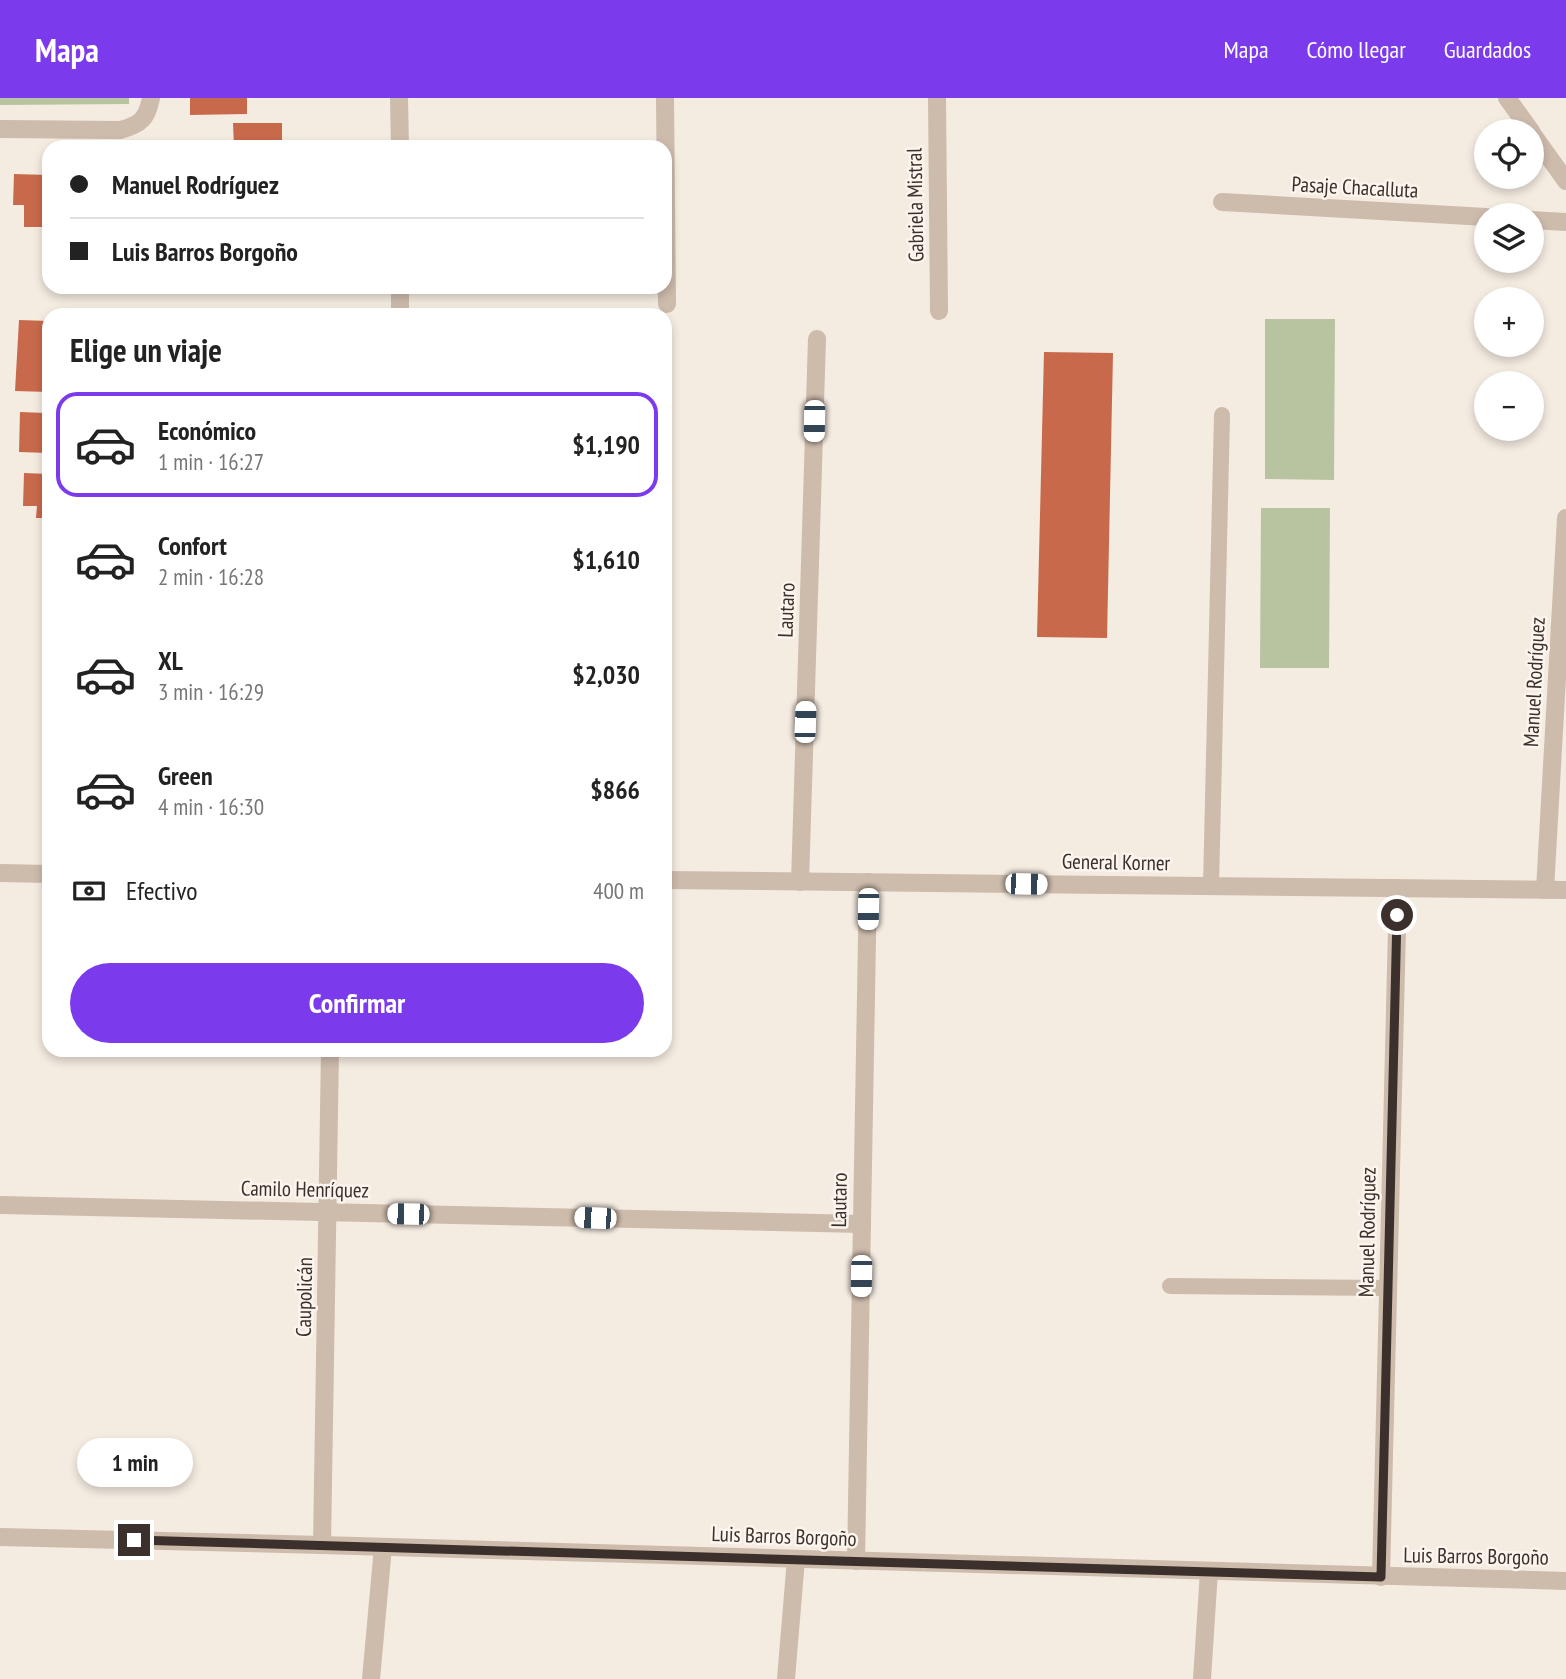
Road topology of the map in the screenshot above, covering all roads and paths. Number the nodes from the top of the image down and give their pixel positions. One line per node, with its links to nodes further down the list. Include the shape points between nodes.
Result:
1 (151, 98): 7 (street, via 142,120 120,130)
2 (399, 98): 8 (street)
3 (666, 98): 9 (street)
4 (937, 98): 18 (street, Gabriela Mistral)
5 (1507, 98): 6 (street)
6 (1522, 119)
7 (0, 129)
8 (400, 140)
9 (666, 140)
10 (1544, 150): 11 (street)
11 (1566, 181)
12 (1222, 202): 13 (street, Pasaje Chacalluta)
13 (1474, 216)
14 (1544, 221): 15 (street)
15 (1566, 222)
16 (667, 294): 17 (street)
17 (667, 304)
18 (939, 311)
19 (817, 339): 25 (street, Lautaro)
20 (1222, 415): 27 (lane)
21 (1566, 518): 29 (street, Manuel Rodríguez)
22 (0, 873): 23 (street)
23 (42, 874)
24 (672, 880): 25 (street, General Korner)
25 (800, 882): 26 (street, General Korner)
26 (868, 882): 27 (street, General Korner); 34 (street, Lautaro)
27 (1211, 886): 28 (street, General Korner)
28 (1398, 888): 29 (street, General Korner); 36 (street, Manuel Rodríguez)
29 (1545, 890): 30 (street, General Korner)
30 (1566, 890)
31 (330, 1057): 33 (street, Caupolicán)
32 (0, 1205): 33 (street, Camilo Henríquez)
33 (328, 1212): 34 (street, Camilo Henríquez); 38 (street, Caupolicán)
34 (862, 1224): 41 (street, Lautaro)
35 (1170, 1286): 36 (lane)
36 (1388, 1288): 43 (street, Manuel Rodríguez)
37 (0, 1537): 38 (street, Luis Barros Borgoño)
38 (322, 1545): 39 (street, Luis Barros Borgoño)
39 (383, 1547): 40 (street, Luis Barros Borgoño); 45 (street)
40 (796, 1559): 41 (street, Luis Barros Borgoño); 46 (street)
41 (856, 1561): 42 (street, Luis Barros Borgoño)
42 (1209, 1571): 43 (street, Luis Barros Borgoño); 47 (street)
43 (1381, 1577): 44 (street, Luis Barros Borgoño)
44 (1566, 1581)
45 (372, 1679)
46 (786, 1679)
47 (1202, 1679)

